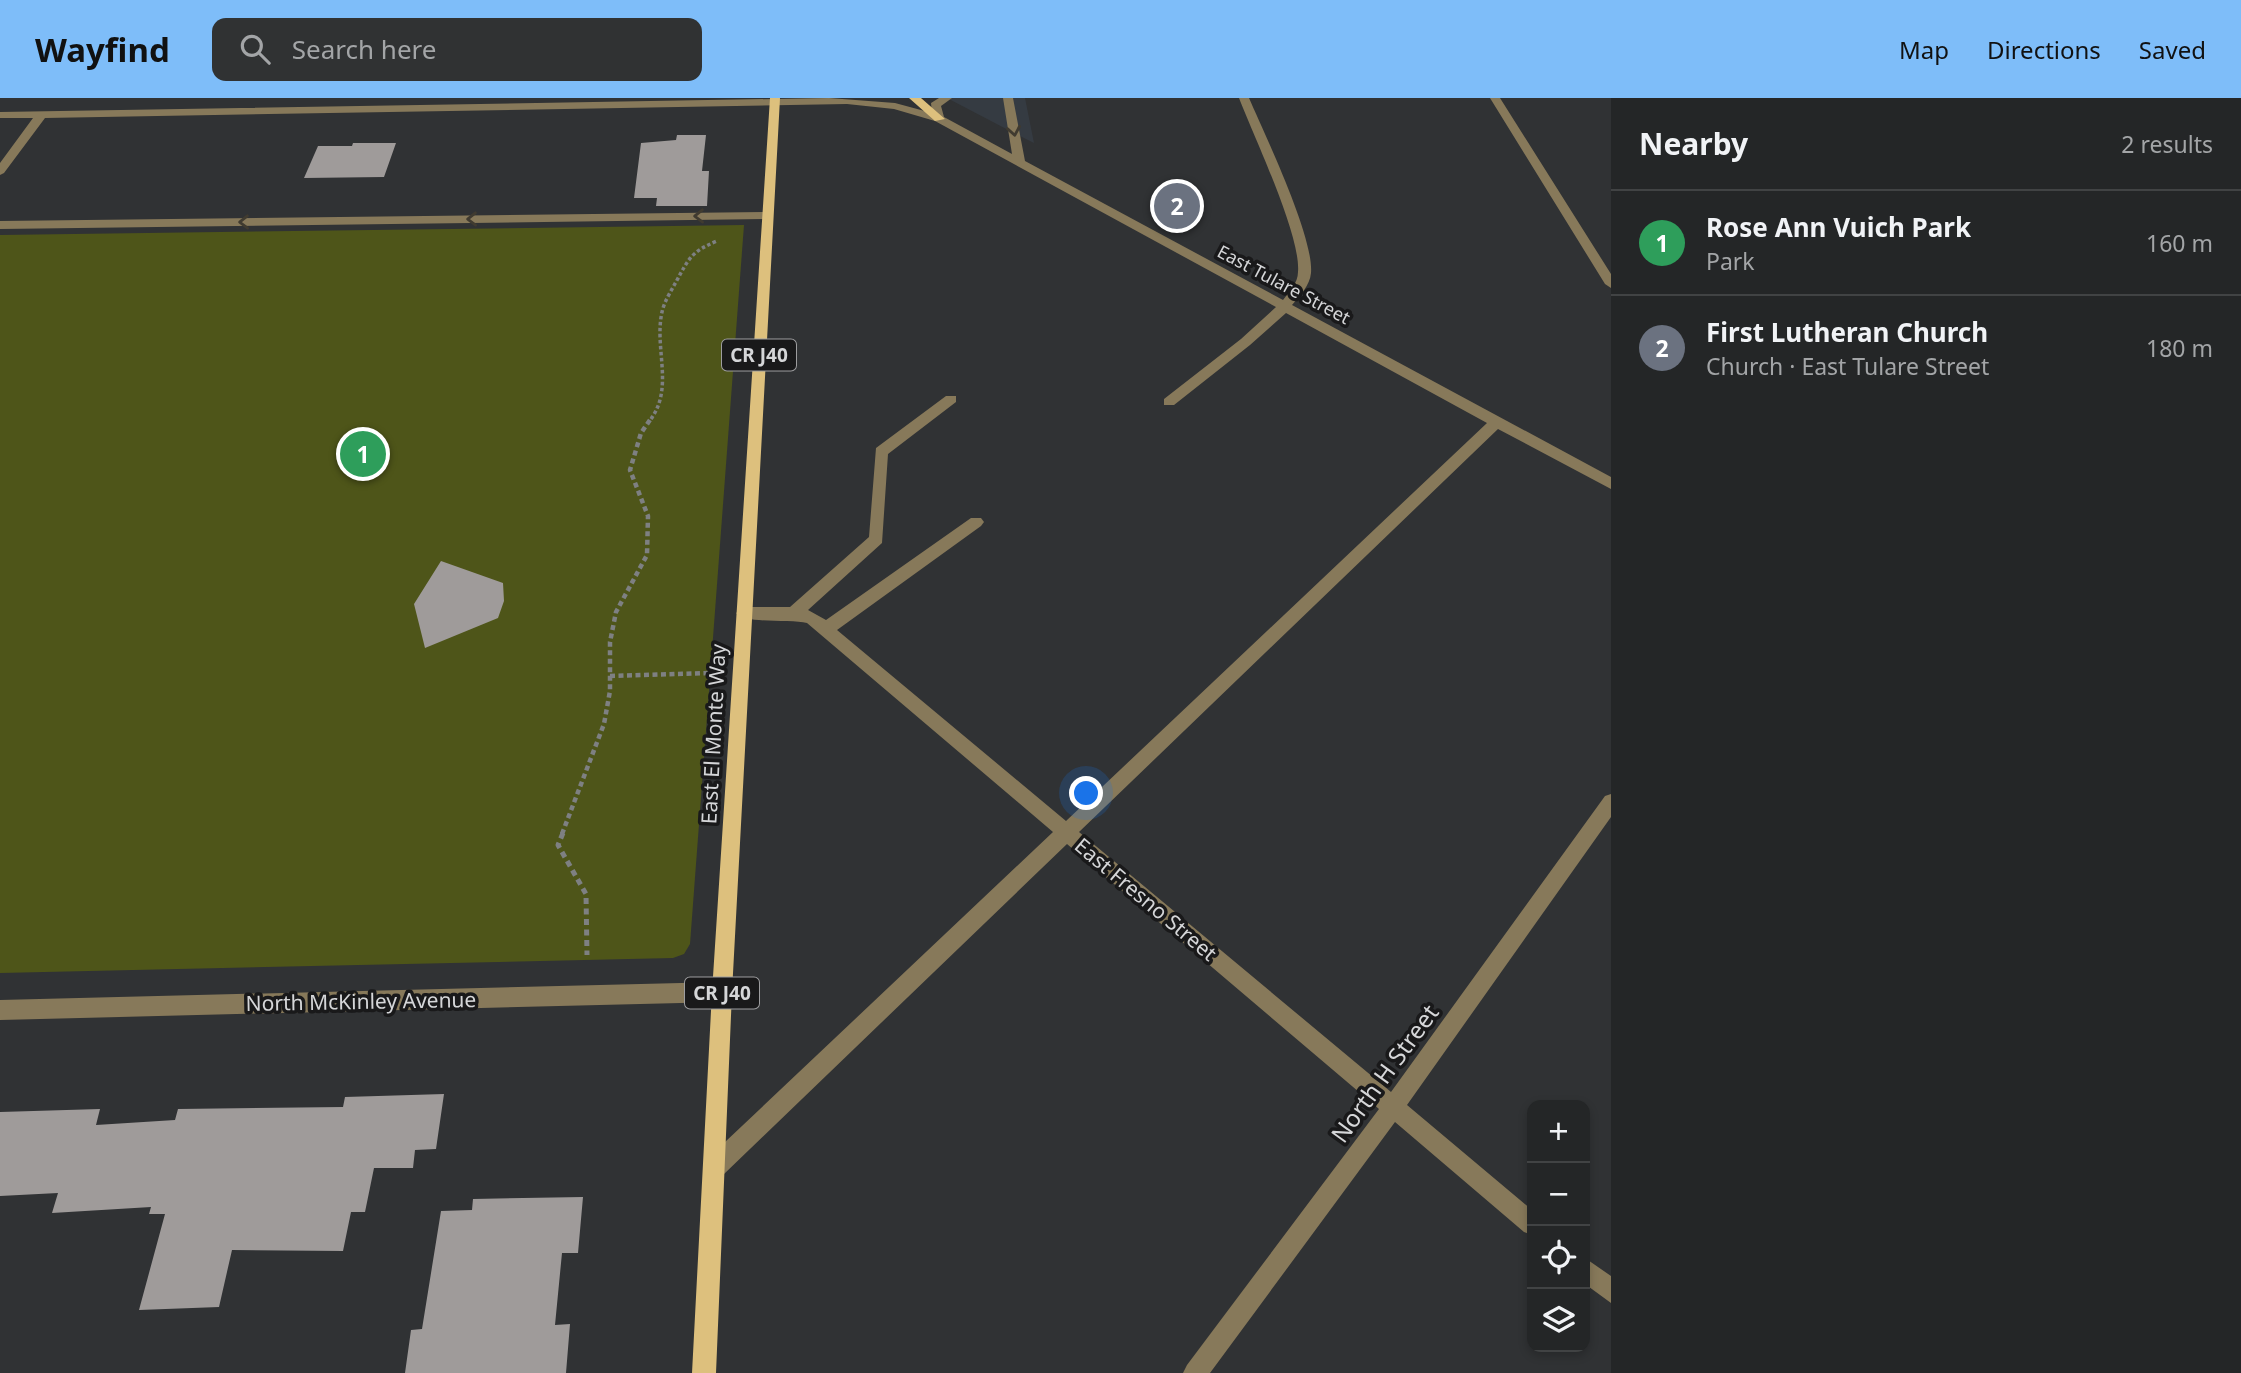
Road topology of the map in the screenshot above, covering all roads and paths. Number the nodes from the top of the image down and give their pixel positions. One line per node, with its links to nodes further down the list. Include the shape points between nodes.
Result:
1 (914, 98): 10 (main road)
2 (947, 98): 10 (street, via 935,105)
3 (1008, 98): 11 (street, one-way to 11)
4 (1244, 98): 17 (street, via 1300,244 1305,275)
5 (1495, 98): 16 (street)
6 (775, 100): 7 (street, East Tulare Street, via 745,105); 10 (street, East Tulare Street, via 878,104); 14 (main road, East El Monte Way / CR J40)
7 (588, 102): 8 (street, East Tulare Street)
8 (41, 114): 9 (street, East Tulare Street); 12 (street)
9 (0, 115)
10 (939, 119): 11 (street, East Tulare Street)
11 (1020, 165): 17 (street, East Tulare Street)
12 (0, 171)
13 (734, 216): 14 (street); 15 (street, one-way to 15); 27 (path, via 725,237 690,256 662,309 659,336 664,382 659,408 641,433 630,470 648,516 649,540 640,570 616,611)
14 (768, 216): 23 (main road, East El Monte Way / CR J40)
15 (0, 225)
16 (1611, 284)
17 (1287, 307): 19 (street); 20 (street, East Tulare Street)
18 (951, 399): 24 (street, via 881,452 877,540)
19 (1169, 402)
20 (1499, 421): 21 (street, East Tulare Street); 29 (street)
21 (1607, 480)
22 (976, 522): 25 (street)
23 (744, 613): 24 (street, East Fresno Street); 31 (main road, East El Monte Way / CR J40)
24 (794, 613): 25 (street, East Fresno Street, via 812,618)
25 (826, 629): 29 (street, East Fresno Street)
26 (710, 673): 27 (path)
27 (610, 676): 30 (path, via 598,743 558,845 586,894)
28 (1611, 802): 33 (street, North H Street)
29 (1067, 832): 33 (street, East Fresno Street); 34 (street)
30 (587, 955)
31 (722, 992): 32 (street, North McKinley Avenue); 34 (main road, East El Monte Way / CR J40)
32 (0, 1010)
33 (1393, 1107): 35 (street, East Fresno Street); 39 (street, North H Street)
34 (715, 1167): 38 (main road, East El Monte Way / CR J40)
35 (1527, 1220)
36 (1590, 1273): 37 (street)
37 (1611, 1291)
38 (704, 1373)
39 (1195, 1373)

